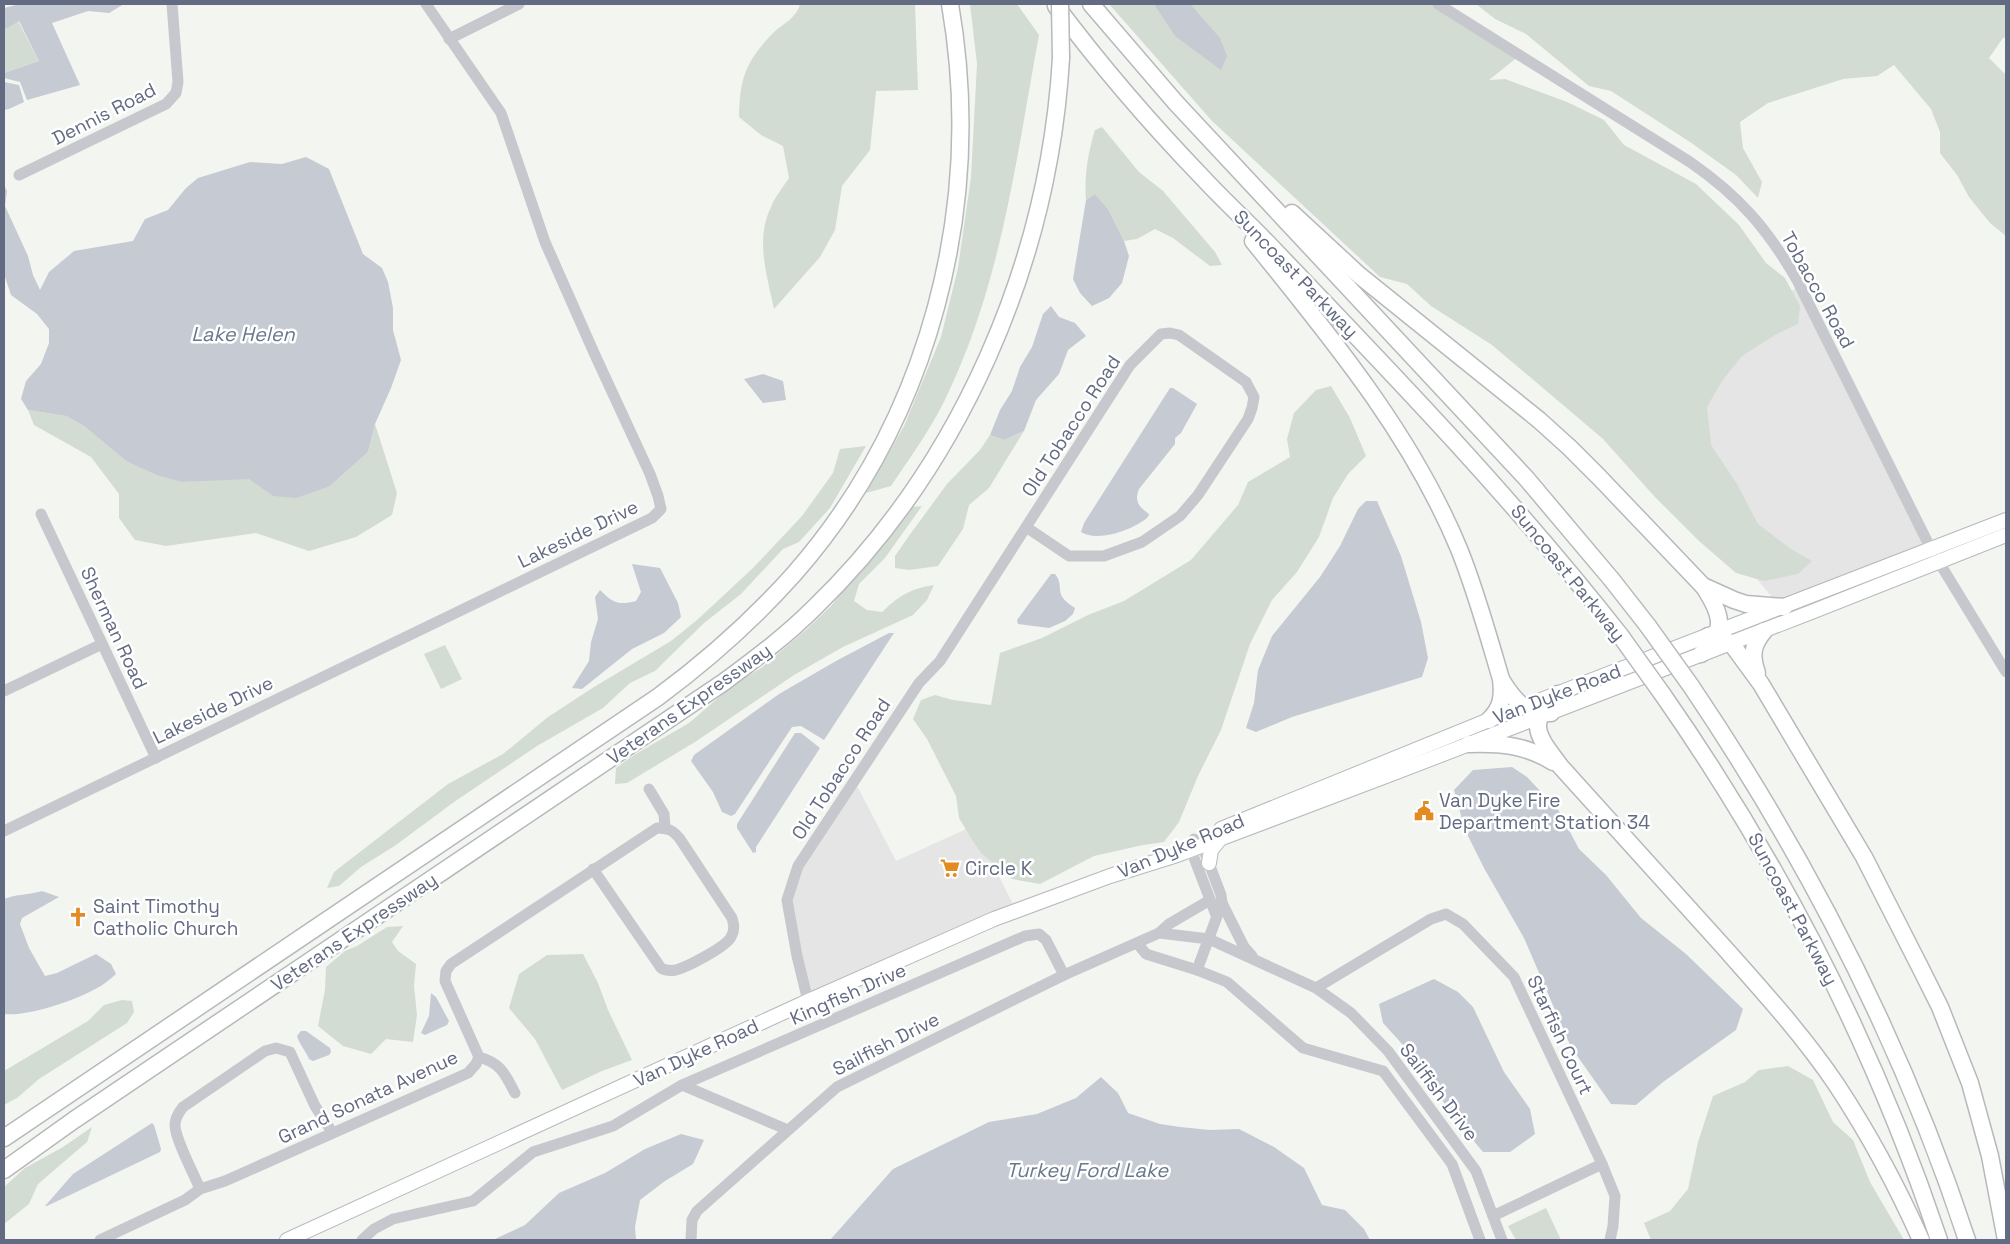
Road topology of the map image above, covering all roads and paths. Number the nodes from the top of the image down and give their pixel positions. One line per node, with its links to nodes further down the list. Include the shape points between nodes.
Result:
1 (172, 4): 11 (street, Dennis Road, via 176,93 166,104)
2 (426, 4): 9 (street, Lakeside Drive)
3 (519, 4): 9 (street)
4 (950, 4): 57 (highway, Veterans Expressway, via 960,86 961,137 955,212 944,278 924,348 886,436 853,494 796,572 734,635 658,696)
5 (1055, 4): 12 (highway, Suncoast Parkway, via 1090,51)
6 (1060, 4): 59 (highway, Veterans Expressway, bridge, via 1061,58 1057,109 1045,178 1023,263 998,333 960,411 923,474 888,524 831,592 781,639 724,682)
7 (1091, 4): 10 (highway, Suncoast Parkway)
8 (1438, 4): 17 (street, Tobacco Road, via 1690,162 1719,182 1747,209 1779,248 1797,280)
9 (449, 39): 34 (street, Lakeside Drive, via 501,113 545,242 650,474 661,509 652,518)
10 (1210, 140): 19 (highway, via 1360,275 1551,431 1599,476); 71 (highway, Suncoast Parkway, bridge, via 1526,478 1600,565 1691,686 1746,768 1850,954 1916,1101)
11 (18, 175)
12 (1201, 177): 26 (highway, via 1357,371 1404,441 1437,502 1471,579); 70 (highway, Suncoast Parkway, bridge, via 1275,251 1540,535 1663,695 1735,804 1808,933 1880,1086)
13 (41, 514): 23 (street, Sherman Road)
14 (2006, 520): 17 (main road, Van Dyke Road)
15 (1026, 528): 15 (street, Old Tobacco Road, via 1069,556 1104,556 1142,542 1168,525 1198,495 1248,419 1254,397 1246,382 1179,335 1161,334 1130,365); 51 (street, Old Tobacco Road, via 940,661 919,683 798,866 787,900)
16 (2006, 535): 18 (main road, Van Dyke Road)
17 (1931, 549): 18 (street, Tobacco Road); 20 (main road, Van Dyke Road)
18 (1939, 563): 21 (main road, Van Dyke Road); 25 (street, Tobacco Road)
19 (1703, 586): 20 (highway, via 1746,604); 22 (highway, via 1717,610)
20 (1784, 607): 22 (main road, Van Dyke Road)
21 (1764, 631): 22 (main road, Van Dyke Road); 27 (highway, via 1753,653)
22 (1718, 637): 24 (highway); 27 (highway); 29 (main road, Van Dyke Road)
23 (102, 644): 28 (street); 34 (street, Sherman Road)
24 (1701, 654): 31 (main road, Van Dyke Road)
25 (2006, 672)
26 (1501, 679): 30 (highway, via 1512,698); 32 (highway, via 1501,704)
27 (1762, 684): 72 (highway, via 1864,857 1940,1007 1980,1116)
28 (4, 691)
29 (1558, 694): 30 (main road, Van Dyke Road); 31 (highway)
30 (1524, 706): 31 (highway); 32 (main road, Van Dyke Road)
31 (1543, 714): 33 (main road, Van Dyke Road); 35 (highway, via 1538,731 1540,738)
32 (1489, 720): 40 (main road, Van Dyke Road)
33 (1469, 744): 35 (highway, via 1521,747); 39 (main road, Van Dyke Road)
34 (156, 758): 38 (street, Lakeside Drive)
35 (1561, 767): 69 (highway, via 1766,994 1816,1057 1875,1148)
36 (648, 789): 37 (street, via 664,814)
37 (665, 828): 42 (street, Grand Sonata Avenue, via 657,828); 42 (street, via 680,839 732,918 734,930 725,944 681,968 666,971)
38 (4, 831)
39 (1220, 839): 40 (main road, Van Dyke Road); 41 (main road, via 1211,850)
40 (1196, 845): 41 (street); 43 (street); 51 (main road, Van Dyke Road, via 994,919)
41 (1209, 863): 43 (street, via 1221,895)
42 (593, 869): 52 (street, Grand Sonata Avenue, via 451,964 446,971 446,986)
43 (1216, 902): 44 (street, via 1169,924); 45 (street); 47 (street)
44 (1159, 934): 45 (street); 46 (street)
45 (1209, 938): 47 (street); 48 (street)
46 (1137, 943): 48 (street, via 1146,954); 49 (street)
47 (1255, 960): 50 (street)
48 (1197, 970): 66 (street, via 1227,982 1303,1048 1383,1071 1452,1164)
49 (1064, 976): 53 (street, Kingfish Drive, via 1046,940 1039,934 1025,936); 55 (street, Sailfish Drive, via 837,1087)
50 (1316, 988): 58 (street, Starfish Court, via 1431,919 1446,914 1463,924 1514,977); 61 (street, Sailfish Drive, via 1351,1013 1388,1051 1476,1171)
51 (808, 1002): 63 (main road, Van Dyke Road)
52 (479, 1057): 54 (street, via 498,1065); 56 (street, Grand Sonata Avenue, via 468,1073)
53 (682, 1085): 55 (street); 64 (street, Kingfish Drive, via 613,1126 533,1152 473,1201 393,1219)
54 (516, 1093)
55 (788, 1130): 65 (street, Sailfish Drive, via 697,1210 692,1220)
56 (332, 1132): 60 (street, Grand Sonata Avenue, via 225,1181); 60 (street, via 315,1106 290,1052 276,1048 265,1051 183,1107 177,1115 178,1137)
57 (4, 1138)
58 (1602, 1164): 61 (street); 68 (street, Starfish Court, via 1615,1196)
59 (4, 1170)
60 (200, 1189): 62 (street, Grand Sonata Avenue, via 185,1200)
61 (1493, 1216): 67 (street, Sailfish Drive)
62 (100, 1240)
63 (287, 1240)
64 (362, 1240)
65 (691, 1240)
66 (1480, 1240)
67 (1502, 1240)
68 (1610, 1240)
69 (1921, 1240)
70 (1939, 1240)
71 (1967, 1240)
72 (2006, 1240)

